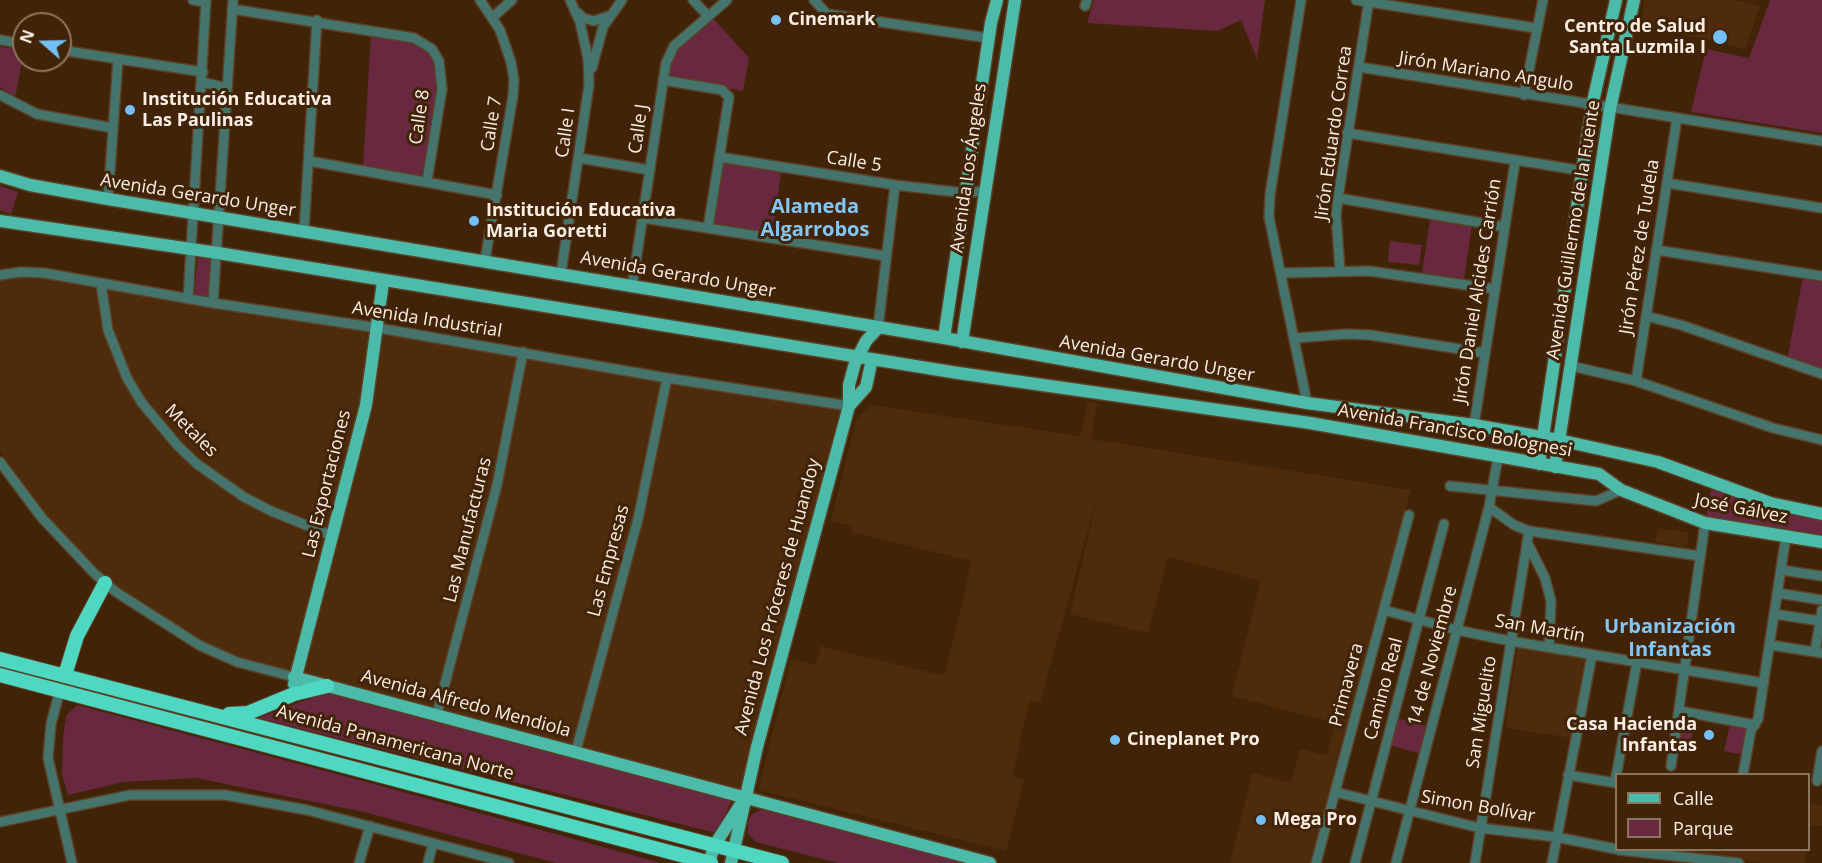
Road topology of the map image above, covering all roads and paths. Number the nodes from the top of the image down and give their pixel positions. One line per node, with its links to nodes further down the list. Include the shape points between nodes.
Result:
1 (193, 0): 16 (street)
2 (480, 0): 22 (street, Calle 7)
3 (512, 0): 22 (street)
4 (570, 0): 19 (street, Calle I)
5 (622, 0): 20 (street)
6 (693, 0): 21 (street)
7 (727, 0): 21 (street, Calle J)
8 (814, 0): 27 (street, via 827,14)
9 (997, 0): 24 (main road, Avenida Los Ángeles)
10 (1015, 0): 25 (main road, Avenida Los Ángeles)
11 (1300, 0): 73 (street, via 1270,195 1272,237)
12 (1356, 0): 17 (street)
13 (1543, 0): 26 (street)
14 (1616, 0): 37 (main road, Avenida Guillermo de la Fuente)
15 (1634, 0): 38 (main road, Avenida Guillermo de la Fuente)
16 (206, 1): 31 (street)
17 (1369, 1): 26 (street); 30 (street, Jirón Eduardo Correa)
18 (232, 4): 23 (street, Calle 8); 34 (street)
19 (576, 11): 20 (street, via 589,20); 33 (street, Calle I, via 588,59)
20 (609, 16): 33 (street, via 595,51)
21 (708, 16): 32 (street, Calle J, via 674,46)
22 (493, 17): 55 (street, Calle 7, via 507,45 514,80)
23 (317, 20): 45 (street); 50 (street, Calle 8, via 414,38 432,49 439,61 442,89)
24 (991, 23): 25 (main road); 27 (main road, Avenida Los Ángeles)
25 (1009, 26): 53 (main road, Avenida Los Ángeles)
26 (1536, 28): 36 (street)
27 (988, 38): 54 (main road, Avenida Los Ángeles)
28 (72, 52): 29 (street)
29 (118, 60): 31 (street); 40 (street)
30 (1359, 67): 36 (street, Jirón Mariano Angulo); 41 (street, Jirón Eduardo Correa)
31 (202, 77): 34 (street); 59 (street)
32 (663, 80): 43 (street, via 728,94); 47 (street, Calle J)
33 (589, 85): 44 (street, Calle I)
34 (227, 88): 60 (street)
35 (0, 95): 40 (street, via 37,114)
36 (1524, 95): 37 (street, Jirón Mariano Angulo)
37 (1592, 106): 38 (street, Jirón Mariano Angulo); 48 (main road, Avenida Guillermo de la Fuente)
38 (1610, 109): 39 (street, Jirón Mariano Angulo); 94 (main road, Avenida Guillermo de la Fuente)
39 (1677, 118): 42 (street, Jirón Mariano Angulo); 51 (street, Jirón Pérez de Tudela)
40 (113, 128): 57 (street)
41 (1347, 133): 46 (street); 56 (street, Jirón Eduardo Correa)
42 (1822, 141)
43 (719, 157): 52 (street, Calle 5); 64 (street)
44 (579, 158): 47 (street); 72 (street, Calle I)
45 (309, 161): 50 (street); 65 (street)
46 (1515, 162): 48 (street); 63 (street, Jirón Daniel Alcides Carrión)
47 (650, 170): 61 (street, Calle J)
48 (1584, 171): 103 (main road, Avenida Guillermo de la Fuente)
49 (0, 176): 57 (main road, Avenida Gerardo Unger)
50 (427, 180): 55 (street)
51 (1667, 183): 58 (street); 67 (street, Jirón Pérez de Tudela)
52 (895, 185): 54 (street, Calle 5); 69 (street)
53 (984, 190): 54 (street, Calle 5); 77 (main road, Avenida Los Ángeles)
54 (965, 193): 76 (main road, Avenida Los Ángeles)
55 (497, 195): 70 (street, Calle 7)
56 (1338, 198): 63 (street); 71 (street, Jirón Eduardo Correa)
57 (108, 199): 59 (main road, Avenida Gerardo Unger)
58 (1822, 208)
59 (193, 213): 60 (main road, Avenida Gerardo Unger); 66 (street)
60 (219, 218): 65 (main road, Avenida Gerardo Unger); 68 (street)
61 (643, 218): 64 (street); 80 (street, Calle J)
62 (0, 221): 66 (main road, Avenida Gerardo Unger)
63 (1505, 227): 81 (street, Jirón Daniel Alcides Carrión)
64 (708, 228): 69 (street)
65 (304, 231): 70 (main road, Avenida Gerardo Unger)
66 (190, 250): 68 (main road, Avenida Gerardo Unger); 82 (street)
67 (1656, 250): 75 (street); 84 (street, Jirón Pérez de Tudela)
68 (218, 253): 78 (main road, Avenida Gerardo Unger); 83 (street)
69 (886, 256): 86 (street)
70 (485, 261): 72 (main road, Avenida Gerardo Unger)
71 (1340, 270): 73 (street); 81 (street, via 1404,274)
72 (561, 273): 80 (main road, Avenida Gerardo Unger)
73 (1281, 273): 88 (street)
74 (0, 275): 79 (street, Avenida Industrial, via 44,273)
75 (1822, 276)
76 (953, 277): 77 (main road); 87 (main road, Avenida Los Ángeles)
77 (971, 280): 89 (main road, Avenida Los Ángeles)
78 (383, 282): 85 (main road, Las Exportaciones); 93 (main road, Avenida Gerardo Unger, via 663,324)
79 (101, 284): 82 (street, Avenida Industrial); 120 (street, Metales, via 108,330 127,378 178,446 244,497)
80 (632, 287): 86 (main road, Avenida Gerardo Unger)
81 (1495, 289): 91 (street, Jirón Daniel Alcides Carrión)
82 (188, 299): 83 (street, Avenida Industrial)
83 (213, 303): 85 (street, Avenida Industrial)
84 (1646, 316): 95 (street); 97 (street, Jirón Pérez de Tudela)
85 (378, 328): 90 (street, Avenida Industrial); 120 (main road, Las Exportaciones, via 366,405)
86 (878, 328): 87 (main road, Avenida Gerardo Unger); 93 (main road, Avenida Los Próceres de Huandoy)
87 (944, 338): 89 (main road, Avenida Gerardo Unger)
88 (1296, 338): 91 (street, via 1370,335); 98 (street)
89 (962, 342): 98 (main road, Avenida Gerardo Unger)
90 (522, 352): 96 (street, Avenida Industrial); 152 (street, Las Manufacturas, via 497,484)
91 (1485, 353): 102 (street, Jirón Daniel Alcides Carrión)
92 (872, 359): 93 (main road, Avenida Gerardo Unger); 99 (main road, Avenida Los Próceres de Huandoy, via 866,387); 101 (main road, Avenida Gerardo Unger)
93 (856, 360): 99 (main road, Avenida Los Próceres de Huandoy, via 849,385)
94 (1571, 366): 97 (street); 104 (main road, Avenida Guillermo de la Fuente)
95 (1822, 374)
96 (667, 378): 99 (street, Avenida Industrial); 155 (street, Las Empresas, via 638,519)
97 (1636, 381): 105 (street, via 1773,428)
98 (1307, 404): 100 (main road, Avenida Gerardo Unger)
99 (849, 406): 164 (main road, Avenida Los Próceres de Huandoy)
100 (1350, 408): 101 (main road, Avenida Gerardo Unger); 102 (main road, Avenida Gerardo Unger)
101 (1304, 422): 106 (main road, Avenida Francisco Bolognesi)
102 (1474, 425): 103 (main road, Avenida Gerardo Unger)
103 (1543, 437): 104 (main road, Avenida Gerardo Unger); 108 (main road, Avenida Guillermo de la Fuente)
104 (1559, 440): 109 (main road, Avenida Guillermo de la Fuente); 115 (main road, Avenida Gerardo Unger, via 1658,462 1770,502)
105 (1822, 440)
106 (1498, 457): 108 (main road, Avenida Francisco Bolognesi); 113 (street, 14 de Noviembre)
107 (0, 462): 127 (street, Avenida Alfredo Mendiola, via 42,518)
108 (1539, 464): 109 (main road, Avenida Francisco Bolognesi)
109 (1555, 467): 110 (main road, Avenida Francisco Bolognesi)
110 (1599, 474): 112 (main road, José Gálvez)
111 (1450, 486): 113 (street)
112 (1621, 490): 113 (street, via 1596,501); 117 (main road, José Gálvez)
113 (1493, 492): 114 (street, 14 de Noviembre)
114 (1489, 507): 119 (street); 135 (street, 14 de Noviembre)
115 (1822, 514)
116 (1409, 515): 130 (street, Primavera)
117 (1705, 523): 121 (main road, José Gálvez); 124 (street)
118 (1444, 524): 133 (street, Camino Real)
119 (1529, 531): 122 (street, San Miguelito); 124 (street)
120 (333, 536): 146 (main road, Las Exportaciones)
121 (1786, 536): 123 (main road, José Gálvez); 125 (street)
122 (1527, 542): 136 (street, San Miguelito); 138 (street, via 1545,578 1551,601)
123 (1822, 542)
124 (1700, 556): 143 (street)
125 (1781, 570): 126 (street); 128 (street)
126 (1822, 576)
127 (105, 583): 145 (highway, via 77,636); 146 (street, Avenida Alfredo Mendiola, via 200,645 237,662)
128 (1777, 593): 129 (street); 132 (street)
129 (1822, 600)
130 (1384, 610): 133 (street, San Martín); 163 (street, Primavera)
131 (1822, 610): 134 (street)
132 (1774, 614): 134 (street); 137 (street)
133 (1420, 619): 135 (street, San Martín); 165 (street, Camino Real)
134 (1820, 621): 139 (street)
135 (1457, 630): 136 (street, San Martín); 167 (street, 14 de Noviembre)
136 (1510, 641): 138 (street, San Martín); 170 (street, San Miguelito)
137 (1770, 645): 139 (street); 147 (street)
138 (1549, 648): 140 (street, San Martín)
139 (1818, 653)
140 (1592, 655): 142 (street, San Martín); 160 (street)
141 (0, 659): 145 (highway, Avenida Panamericana Norte)
142 (1637, 662): 143 (street, San Martín); 158 (street)
143 (1685, 670): 147 (street, San Martín); 151 (street)
144 (0, 675): 149 (highway, Avenida Panamericana Norte)
145 (65, 675): 153 (highway, Avenida Panamericana Norte)
146 (294, 677): 148 (main road, Avenida Alfredo Mendiola); 150 (main road, Las Exportaciones)
147 (1764, 683): 154 (street)
148 (327, 686): 150 (highway); 152 (main road, Avenida Alfredo Mendiola)
149 (60, 690): 166 (street, via 48,758); 182 (highway, Avenida Panamericana Norte)
150 (294, 694): 153 (highway, via 248,713)
151 (1680, 711): 154 (street); 157 (street)
152 (437, 714): 155 (main road, Avenida Alfredo Mendiola)
153 (218, 716): 173 (highway, Avenida Panamericana Norte)
154 (1755, 725): 159 (street)
155 (576, 751): 164 (main road, Avenida Alfredo Mendiola)
156 (1822, 751): 161 (street)
157 (1671, 766)
158 (1618, 773)
159 (1743, 773)
160 (1568, 774): 162 (street); 171 (street)
161 (1817, 781)
162 (1615, 782)
163 (1335, 792): 165 (street, Simon Bolívar); 185 (street, Primavera)
164 (745, 798): 173 (main road, Avenida Los Próceres de Huandoy); 177 (main road, Avenida Los Próceres de Huandoy); 184 (main road, Avenida Alfredo Mendiola)
165 (1371, 801): 167 (street, Simon Bolívar); 186 (street, Camino Real)
166 (59, 809): 168 (street); 169 (street, via 130,795 225,795 273,802); 178 (street)
167 (1409, 812): 170 (street, Simon Bolívar); 187 (street, 14 de Noviembre)
168 (0, 822)
169 (370, 826): 172 (street); 179 (street)
170 (1480, 828): 171 (street, Simon Bolívar); 188 (street, San Miguelito)
171 (1556, 837): 174 (street, Simon Bolívar); 189 (street)
172 (433, 843): 180 (street); 181 (street)
173 (714, 846): 177 (highway, Avenida Panamericana Norte); 182 (main road, Avenida Los Próceres de Huandoy)
174 (1615, 848)
175 (1632, 851): 176 (street, Simon Bolívar)
176 (1668, 856): 190 (street, Simon Bolívar)
177 (733, 857): 183 (highway, Avenida Panamericana Norte)
178 (72, 863)
179 (359, 863)
180 (428, 863)
181 (508, 863)
182 (710, 863)
183 (782, 863)
184 (990, 863)
185 (1316, 863)
186 (1355, 863)
187 (1396, 863)
188 (1475, 863)
189 (1552, 863)
190 (1734, 863)

